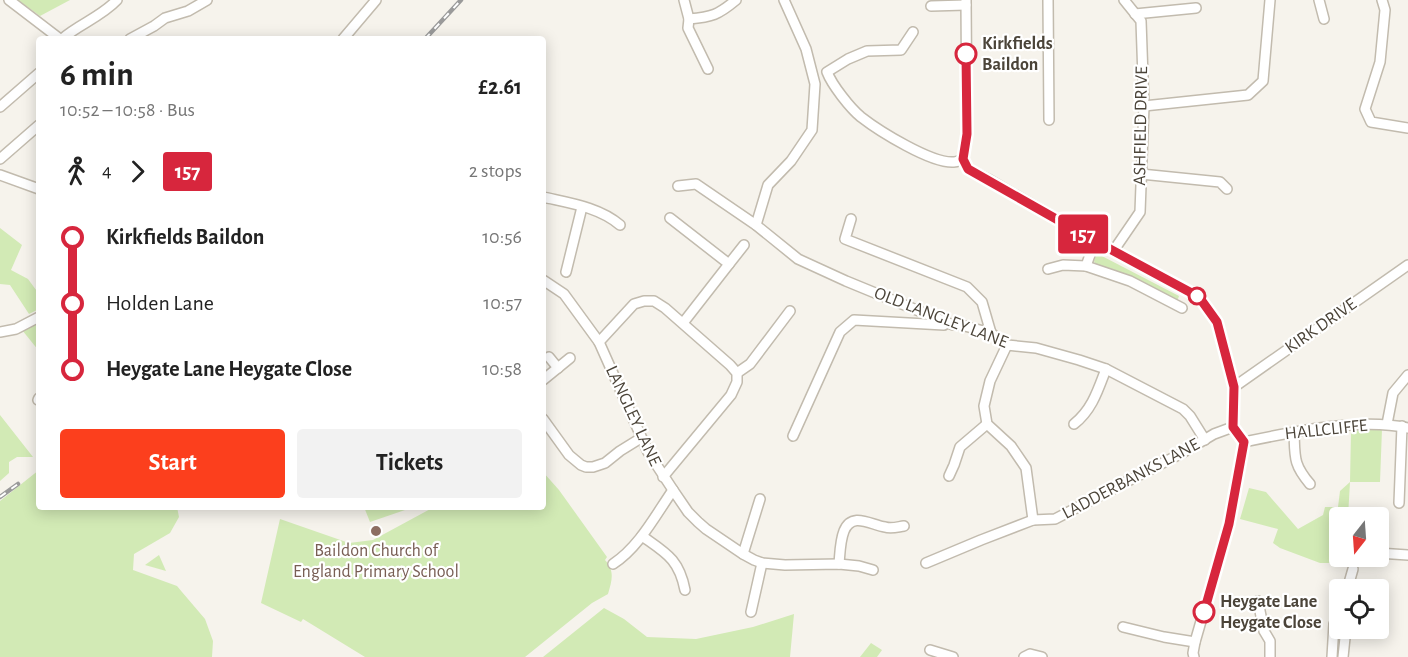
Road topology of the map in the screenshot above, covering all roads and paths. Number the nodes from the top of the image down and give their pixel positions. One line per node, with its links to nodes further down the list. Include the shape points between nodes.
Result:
1 (9, 0): 20 (street)
2 (117, 0): 21 (street)
3 (207, 0): 22 (street)
4 (376, 0): 23 (street)
5 (684, 0): 17 (street)
6 (736, 0): 17 (street, via 722,12)
7 (783, 0): 43 (street, via 806,49 815,84 812,130 768,185)
8 (1048, 0): 28 (street)
9 (1124, 0): 16 (street, ASHFIELD DRIVE)
10 (1270, 0): 26 (street, via 1263,81 1248,95)
11 (1319, 0): 18 (street)
12 (1382, 0): 30 (street, via 1385,10 1380,62 1365,109 1371,122)
13 (966, 2): 14 (street); 32 (street, via 967,134)
14 (931, 6)
15 (1196, 8): 16 (street)
16 (1136, 14): 26 (street, ASHFIELD DRIVE, via 1141,21)
17 (689, 19): 24 (street, via 688,28)
18 (1324, 19)
19 (913, 32): 32 (street, via 901,50 867,51 827,72 859,116 900,143 935,158 954,162)
20 (57, 36)
21 (65, 36)
22 (135, 36)
23 (346, 36)
24 (708, 69)
25 (36, 76): 27 (street)
26 (1144, 106): 33 (street, ASHFIELD DRIVE)
27 (0, 107)
28 (1049, 120)
29 (36, 128): 31 (street)
30 (1408, 128)
31 (0, 159)
32 (963, 159): 44 (street, via 968,169)
33 (1141, 174): 37 (street, via 1220,182); 46 (street, ASHFIELD DRIVE, via 1140,212)
34 (0, 175): 36 (street)
35 (678, 186): 43 (street, OLD LANGLEY LANE, via 696,184)
36 (36, 188)
37 (1227, 189)
38 (546, 198): 39 (street)
39 (582, 207): 42 (street, via 610,216); 51 (street)
40 (670, 218): 47 (street)
41 (851, 219): 59 (street, via 845,238 967,287 982,302)
42 (620, 225)
43 (756, 225): 57 (street, OLD LANGLEY LANE, via 798,259)
44 (1095, 241): 46 (street); 49 (street)
45 (744, 245): 47 (street)
46 (1114, 250): 69 (street, via 1199,297 1217,322)
47 (729, 264): 56 (street)
48 (1408, 265): 69 (street, KIRK DRIVE)
49 (1086, 266): 50 (street); 53 (street, via 1130,281)
50 (1048, 269)
51 (566, 272)
52 (546, 282): 60 (street, LANGLEY LANE, via 564,294)
53 (1182, 308)
54 (790, 310): 66 (street, via 750,364)
55 (36, 319): 58 (street)
56 (683, 323): 60 (street, via 654,301 644,301 634,304); 66 (street)
57 (953, 325): 59 (street, OLD LANGLEY LANE); 77 (street, via 854,320 840,332)
58 (0, 332)
59 (991, 333): 61 (street, OLD LANGLEY LANE)
60 (599, 342): 78 (street, LANGLEY LANE)
61 (1007, 345): 65 (street, OLD LANGLEY LANE, via 1036,348); 71 (street, via 990,381 984,406)
62 (549, 357): 64 (street)
63 (570, 358): 64 (street)
64 (558, 368): 68 (street)
65 (1106, 369): 72 (street, via 1093,403); 79 (street, OLD LANGLEY LANE, via 1183,409)
66 (737, 373): 82 (street, via 731,394)
67 (1408, 375): 73 (street, via 1393,393)
68 (546, 378)
69 (1234, 387): 74 (street)
70 (546, 423): 78 (street, via 569,455 586,467 605,463)
71 (987, 424): 81 (street, via 960,447); 87 (street, via 1011,446 1026,468)
72 (1074, 424)
73 (1386, 424): 75 (street, HALLCLIFFE); 76 (street, HALLCLIFFE)
74 (1233, 427): 79 (street, LADDERBANKS LANE); 80 (street)
75 (1405, 427): 86 (street)
76 (1294, 432): 80 (street, HALLCLIFFE); 83 (street, via 1295,459)
77 (793, 436)
78 (641, 438): 82 (street, LANGLEY LANE)
79 (1205, 440): 87 (street, LADDERBANKS LANE, via 1055,519)
80 (1244, 442): 106 (street, via 1229,524)
81 (949, 476)
82 (663, 477): 84 (street, LANGLEY LANE)
83 (1310, 484)
84 (672, 490): 89 (street); 90 (street, LANGLEY LANE, via 698,522)
85 (760, 499): 90 (street)
86 (1399, 503)
87 (1033, 520): 93 (street, LADDERBANKS LANE)
88 (897, 525): 96 (street, via 885,527 856,516 843,533)
89 (642, 536): 95 (street); 100 (street, via 669,555 682,574)
90 (743, 554): 94 (street, LANGLEY LANE)
91 (1389, 554): 92 (street)
92 (1408, 555)
93 (926, 562)
94 (762, 563): 96 (street, LANGLEY LANE); 102 (street)
95 (612, 564)
96 (839, 564): 98 (street, LANGLEY LANE)
97 (1353, 569): 99 (street)
98 (873, 570)
99 (1350, 579)
100 (684, 590)
101 (1258, 601): 112 (street, via 1270,641)
102 (751, 612)
103 (1123, 627): 106 (street)
104 (1333, 639): 113 (street)
105 (1345, 639): 114 (street)
106 (1195, 642): 111 (street)
107 (930, 650): 108 (street)
108 (953, 657)
109 (1024, 657): 110 (street)
110 (1042, 657)
111 (1194, 657)
112 (1270, 657)
113 (1332, 657)
114 (1343, 657)

